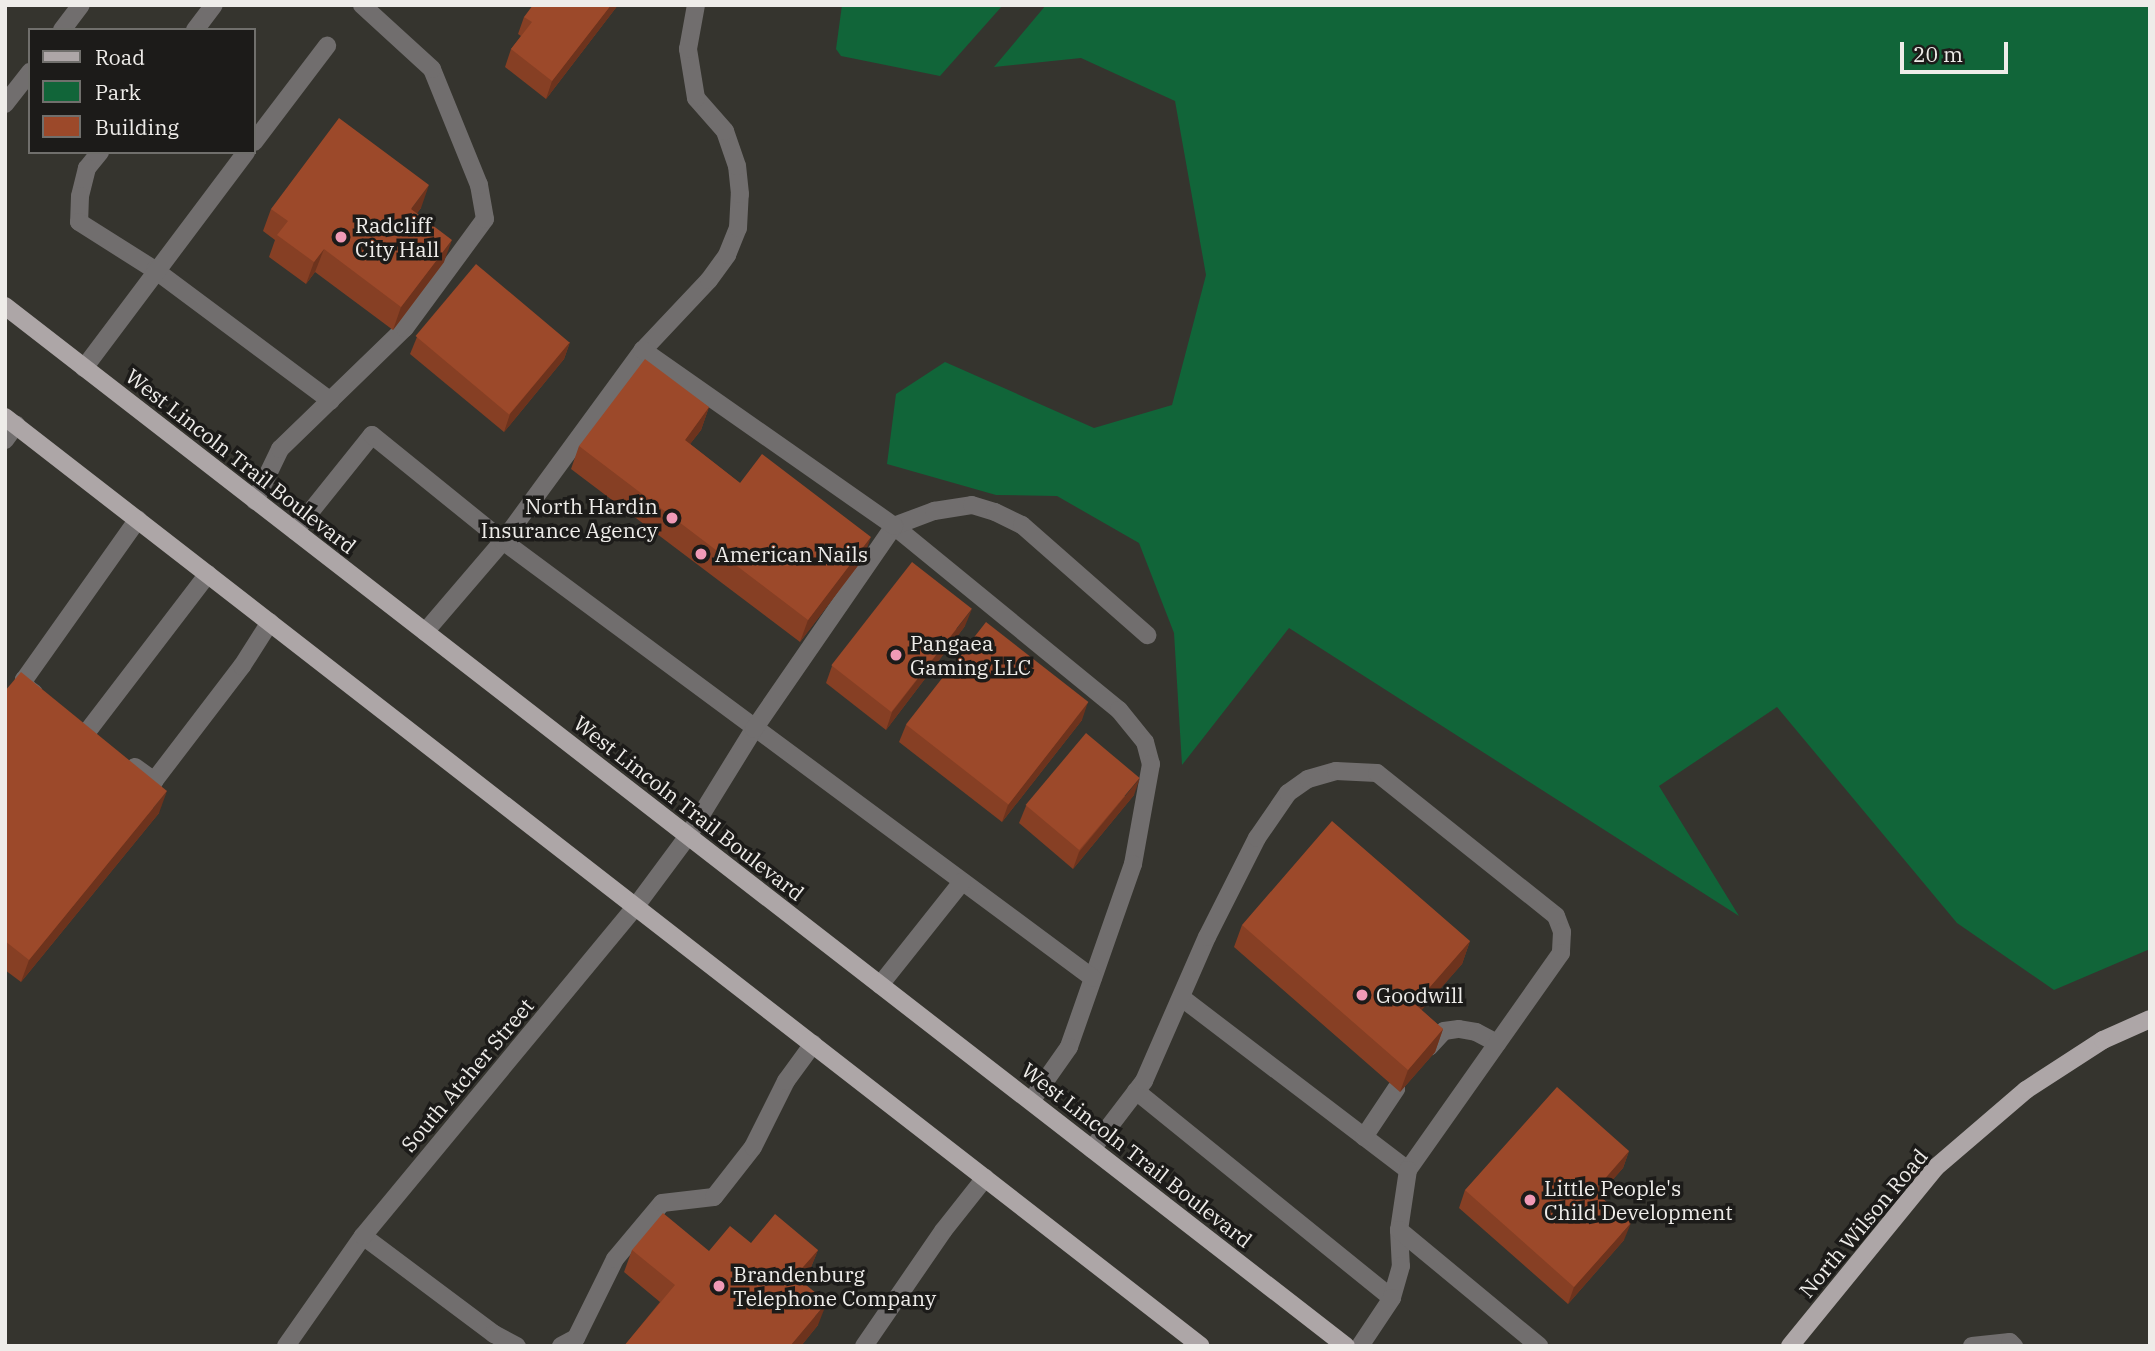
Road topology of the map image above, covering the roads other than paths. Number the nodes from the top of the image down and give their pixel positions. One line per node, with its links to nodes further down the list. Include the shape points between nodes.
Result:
1 (81, 5): 5 (street)
2 (214, 5): 6 (street)
3 (696, 5): 15 (street, via 688,49 696,98 725,131 737,166 738,228 727,255 709,280)
4 (366, 6): 17 (street, via 432,69 480,185 485,219 405,328)
5 (64, 28)
6 (197, 28)
7 (327, 46): 10 (street)
8 (28, 75): 9 (street)
9 (5, 104)
10 (256, 139)
11 (98, 154): 13 (street, via 87,168 79,222)
12 (244, 154): 13 (street)
13 (155, 270): 16 (street); 17 (street)
14 (5, 306): 16 (main road, West Lincoln Trail Boulevard)
15 (643, 350): 22 (street); 24 (street)
16 (84, 368): 20 (main road, West Lincoln Trail Boulevard)
17 (331, 401): 20 (street, via 279,449)
18 (11, 421): 19 (street); 21 (main road)
19 (5, 440)
20 (255, 501): 23 (main road, West Lincoln Trail Boulevard)
21 (138, 519): 25 (main road); 29 (street, via 24,680 27,688)
22 (894, 526): 28 (street, via 934,511 972,505 996,512 1021,525); 30 (street, South Atcher Street); 36 (street, via 1119,710 1145,742 1151,764 1133,864)
23 (295, 531): 24 (street, via 372,435); 27 (main road, West Lincoln Trail Boulevard)
24 (503, 541): 27 (street); 30 (street)
25 (208, 574): 26 (main road); 31 (street)
26 (270, 622): 32 (street, via 154,781); 35 (main road)
27 (425, 632): 33 (main road, West Lincoln Trail Boulevard)
28 (1147, 635)
29 (47, 703)
30 (754, 729): 33 (street, South Atcher Street); 34 (street)
31 (88, 732)
32 (121, 757)
33 (688, 836): 35 (street, South Atcher Street); 37 (main road, West Lincoln Trail Boulevard)
34 (962, 881): 36 (street); 37 (street)
35 (636, 906): 41 (main road); 51 (street, South Atcher Street)
36 (1093, 978): 45 (street, via 1069,1047)
37 (880, 985): 45 (main road, West Lincoln Trail Boulevard)
38 (1182, 998): 40 (street, via 1257,838 1288,793 1308,779 1336,771 1377,773 1556,916 1562,932 1561,953); 44 (street); 46 (street)
39 (2150, 1019): 61 (main road, North Wilson Road, via 2103,1040 2026,1090 1935,1168)
40 (1497, 1043): 42 (street, via 1459,1029 1444,1031); 48 (street)
41 (813, 1044): 49 (main road); 55 (street, via 786,1080 753,1147 714,1197 662,1203 615,1259 576,1338)
42 (1429, 1047)
43 (1396, 1089): 46 (street)
44 (1136, 1091): 47 (street); 52 (street)
45 (1031, 1101): 47 (main road, West Lincoln Trail Boulevard)
46 (1364, 1137): 48 (street)
47 (1092, 1149): 58 (main road, West Lincoln Trail Boulevard)
48 (1408, 1170): 50 (street)
49 (985, 1178): 56 (street); 57 (main road)
50 (1399, 1230): 52 (street, via 1401,1266); 60 (street)
51 (363, 1236): 53 (street, South Atcher Street); 54 (street, via 494,1335)
52 (1392, 1298): 59 (street)
53 (286, 1346)
54 (517, 1346)
55 (561, 1346)
56 (864, 1346)
57 (1201, 1346)
58 (1346, 1346)
59 (1360, 1346)
60 (1539, 1346)
61 (1790, 1346)
62 (1972, 1346): 63 (street, via 2010,1342)
63 (2014, 1346)

